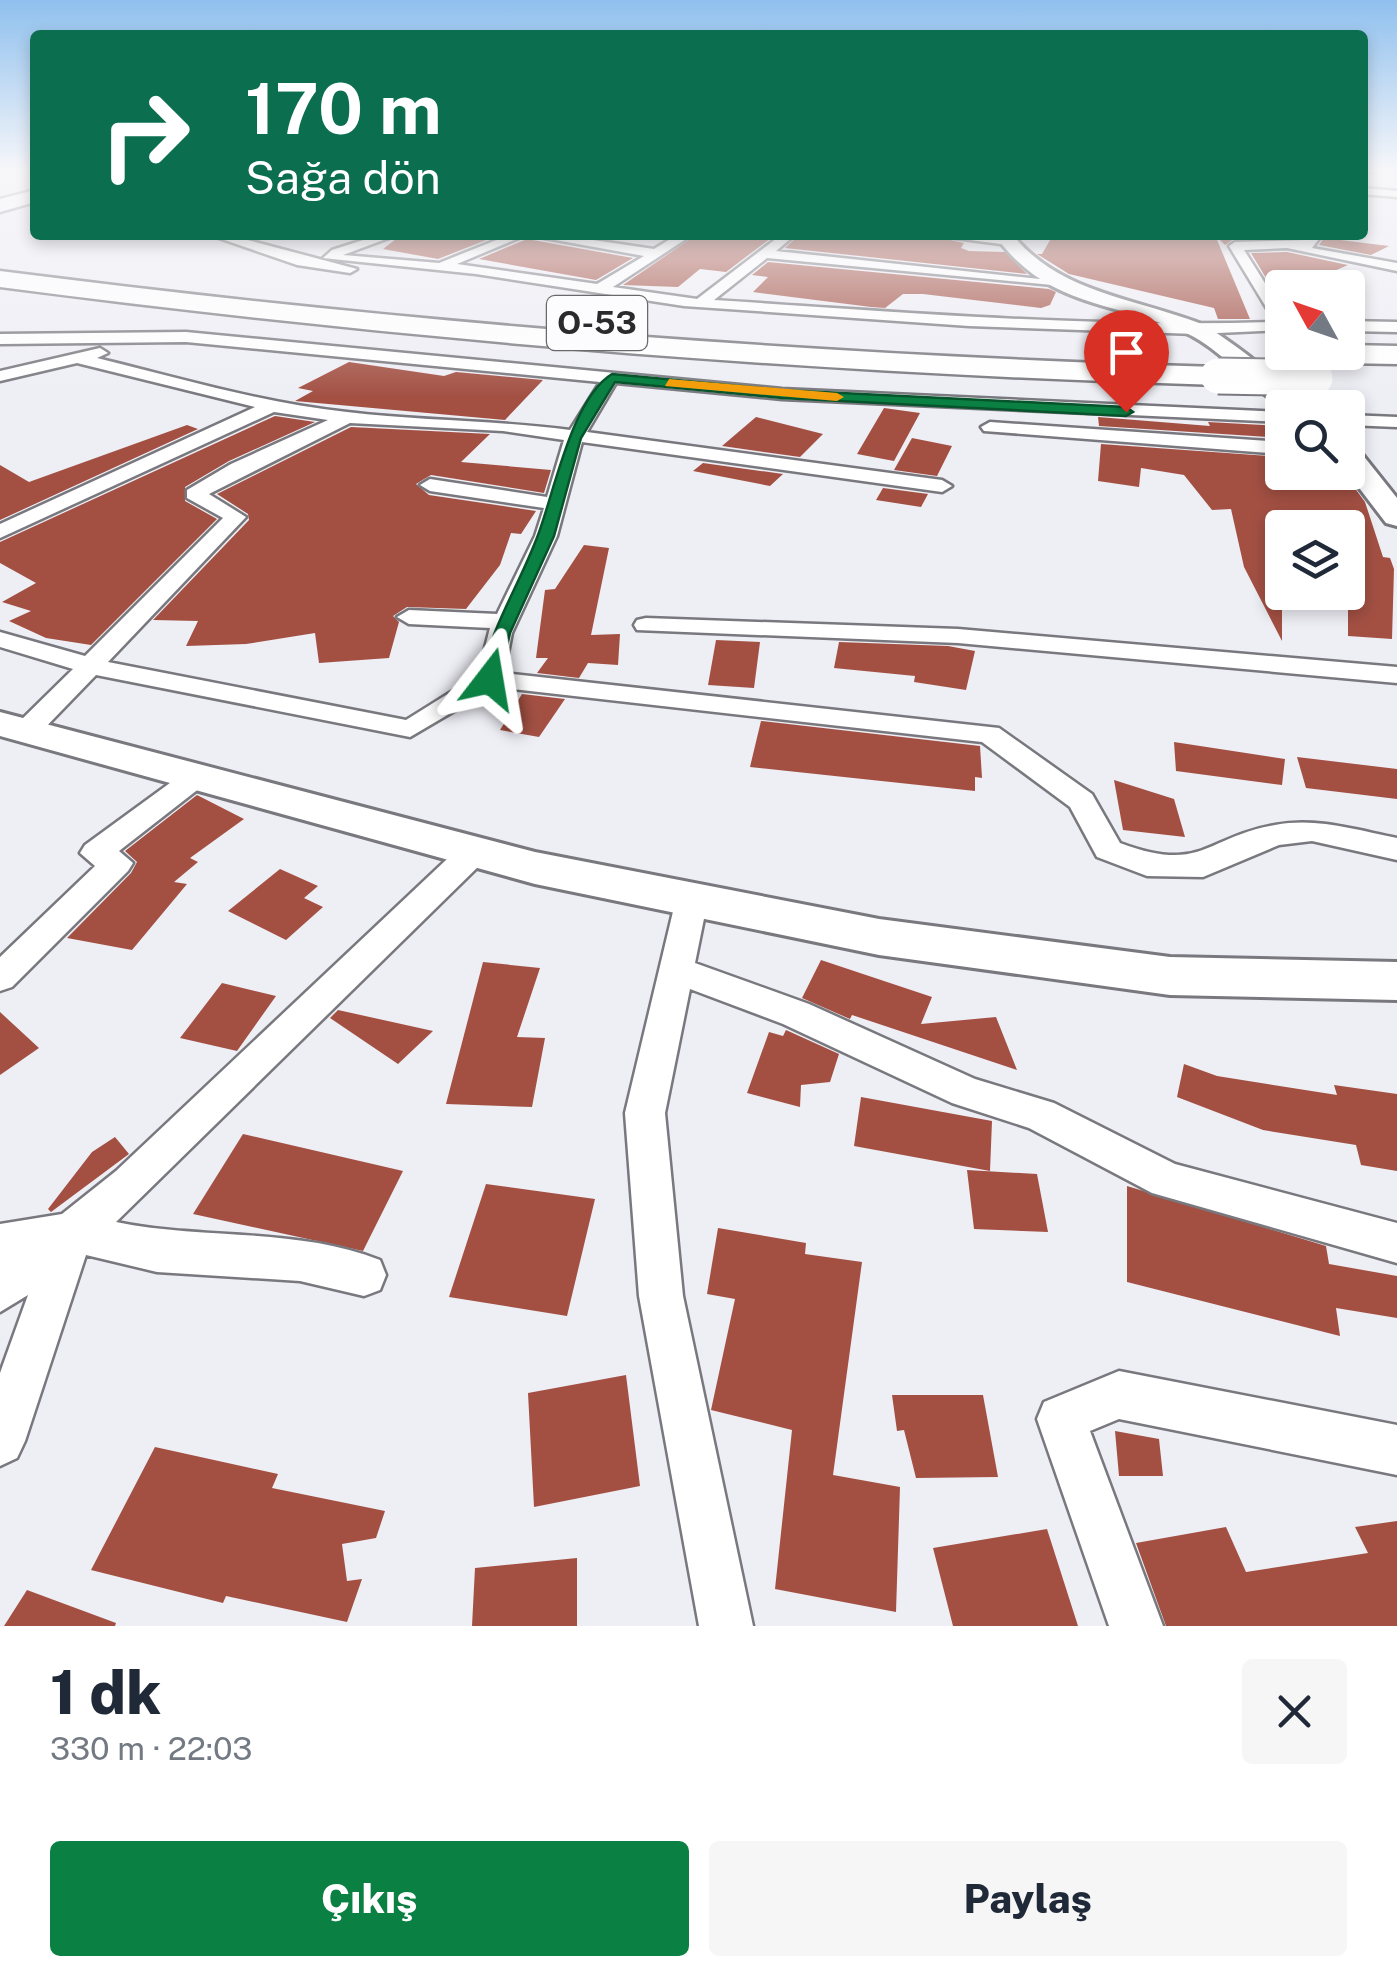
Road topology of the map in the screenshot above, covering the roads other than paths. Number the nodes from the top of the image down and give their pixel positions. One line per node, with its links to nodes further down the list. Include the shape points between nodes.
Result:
1 (257, 245): 13 (street)
2 (366, 245): 13 (street)
3 (495, 245): 14 (street)
4 (600, 245): 10 (street)
5 (668, 245): 10 (street)
6 (775, 245): 11 (street)
7 (1011, 245): 17 (street, via 1026,265)
8 (1275, 245): 9 (street); 15 (street); 19 (street, via 1235,246)
9 (1279, 245)
10 (654, 253): 18 (street)
11 (762, 254): 17 (street); 21 (street)
12 (0, 256): 27 (highway, O-53, via 449,311 668,328)
13 (325, 261): 14 (street); 18 (street, via 488,286)
14 (442, 266): 18 (street)
15 (1397, 267)
16 (0, 279): 28 (highway, O-53, via 420,331)
17 (1052, 280): 27 (street)
18 (598, 290): 21 (street)
19 (1265, 295)
20 (0, 300): 28 (highway)
21 (702, 302): 27 (street)
22 (1265, 326): 27 (street)
23 (1365, 326): 24 (street)
24 (1397, 327)
25 (140, 336): 26 (street); 32 (street); 34 (street)
26 (0, 339)
27 (1196, 340): 29 (highway, O-53); 36 (street)
28 (652, 350): 35 (highway, O-53, bridge, via 945,370)
29 (1265, 350)
30 (1365, 354): 31 (highway, O-53)
31 (1397, 355)
32 (80, 359): 33 (street); 37 (street)
33 (5, 373)
34 (612, 378): 38 (street, via 776,402); 43 (street)
35 (1397, 381)
36 (1270, 390)
37 (272, 406): 39 (street); 50 (street)
38 (1265, 416)
39 (348, 418): 43 (street, via 502,426); 55 (street, via 194,494 236,517)
40 (1365, 421): 41 (street)
41 (1397, 422)
42 (990, 426): 44 (street)
43 (574, 438): 47 (street); 48 (street)
44 (1265, 447)
45 (1365, 477): 49 (street)
46 (430, 485): 48 (street)
47 (942, 486)
48 (555, 504): 52 (street)
49 (1397, 517)
50 (0, 532)
51 (409, 618): 52 (street)
52 (505, 622): 57 (street)
53 (646, 625): 56 (street, via 958,636)
54 (0, 638): 55 (street)
55 (91, 666): 57 (street, via 410,729); 58 (street)
56 (1397, 676)
57 (490, 679): 60 (street, via 990,734 1082,801 1108,850 1147,866 1203,866 1274,835 1312,831)
58 (14, 727): 59 (street)
59 (195, 778): 61 (street); 64 (street, via 96,853 117,863)
60 (1397, 849)
61 (474, 852): 62 (street); 66 (street, via 131,1184)
62 (692, 900): 63 (street); 65 (street, via 879,937 1170,976)
63 (676, 970): 67 (street, via 796,1014 966,1092 1040,1116 1167,1180); 73 (street, via 645,1112 661,1296)
64 (0, 978)
65 (1397, 981)
66 (72, 1232): 68 (street); 69 (street, via 156,1251 300,1260); 70 (street); 71 (street)
67 (1397, 1243)
68 (0, 1244)
69 (364, 1275)
70 (0, 1290)
71 (0, 1441)
72 (1397, 1450): 74 (street, via 1119,1395 1061,1420)
73 (726, 1626)
74 (1136, 1626)

